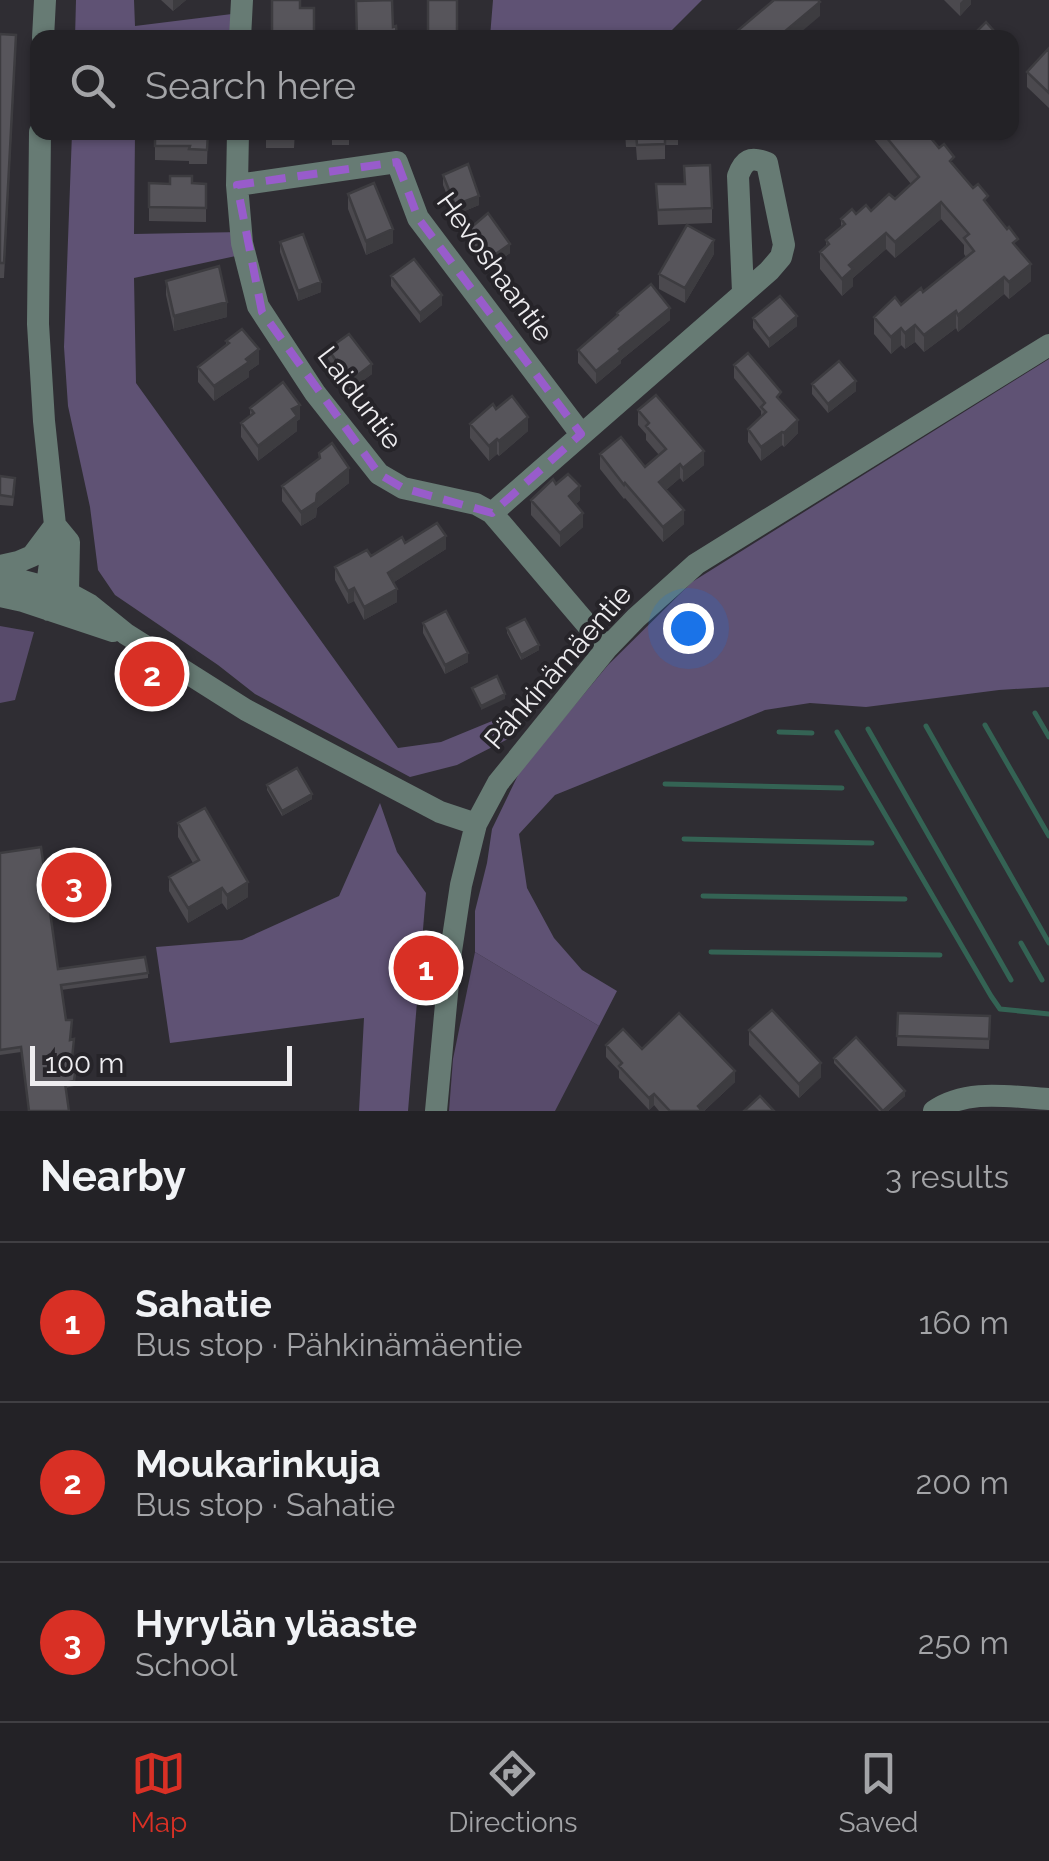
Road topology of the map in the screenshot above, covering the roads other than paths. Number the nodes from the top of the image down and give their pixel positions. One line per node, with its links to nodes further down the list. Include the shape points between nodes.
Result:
1 (45, 0): 3 (street)
2 (242, 0): 4 (street)
3 (43, 30)
4 (240, 30)
5 (40, 140): 12 (street, via 38,324)
6 (238, 140): 7 (street, Laiduntie)
7 (236, 185): 10 (street, Hevoshaantie, via 397,162 418,218); 11 (street, Laiduntie, via 258,306 326,408 379,474 403,488)
8 (744, 292): 8 (street, via 784,245 767,163 758,159 743,163 738,176); 10 (street)
9 (1049, 345): 17 (street, Pähkinämäentie, via 696,564)
10 (581, 434): 11 (street)
11 (492, 513): 17 (street)
12 (55, 525): 13 (street, via 32,556); 16 (street)
13 (0, 566)
14 (0, 575): 16 (street)
15 (0, 596): 16 (street)
16 (55, 596): 18 (street, via 281,730)
17 (607, 648): 18 (street, Pähkinämäentie, via 498,784)
18 (476, 824): 20 (street, Pähkinämäentie, via 450,952)
19 (1049, 1099): 21 (street, via 981,1095)
20 (436, 1111)
21 (934, 1111)

